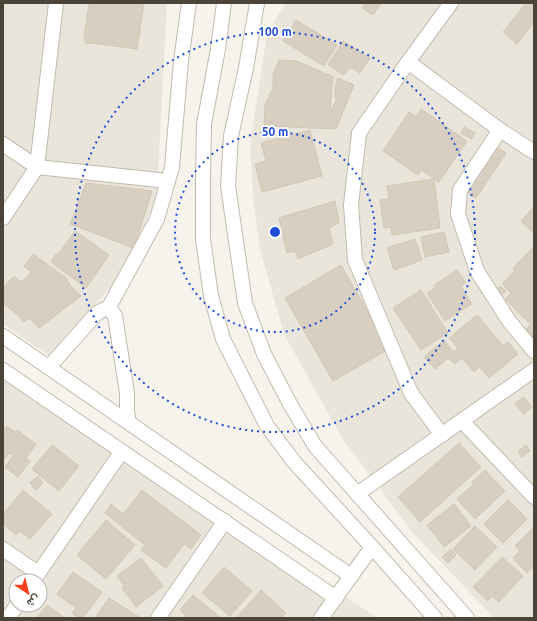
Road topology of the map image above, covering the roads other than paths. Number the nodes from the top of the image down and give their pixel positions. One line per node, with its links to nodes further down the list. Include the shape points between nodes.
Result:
1 (56, 3): 12 (street)
2 (189, 3): 13 (street, via 172,167)
3 (224, 3): 28 (street, via 204,124 203,239 211,296 223,339 267,426 295,463)
4 (257, 3): 7 (street)
5 (261, 3): 7 (street)
6 (451, 3): 8 (street)
7 (255, 21): 25 (street, via 231,136 228,186 245,303 264,354 290,404 315,446)
8 (408, 62): 9 (street); 23 (street, via 359,133 350,205 355,260 412,394)
9 (500, 130): 11 (street); 17 (street, via 460,190 458,214 477,271 510,321)
10 (3, 144): 12 (street)
11 (534, 152)
12 (37, 166): 13 (street); 14 (street)
13 (168, 181): 15 (street, via 157,219)
14 (3, 218)
15 (109, 307): 18 (street, via 97,313); 22 (street, via 115,316)
16 (3, 336): 18 (street)
17 (534, 351)
18 (49, 367): 22 (street)
19 (3, 370): 24 (street)
20 (534, 370): 21 (street)
21 (462, 421): 23 (street); 26 (street)
22 (129, 422): 32 (street)
23 (442, 435): 25 (street)
24 (122, 450): 27 (street); 31 (street)
25 (357, 494): 37 (street)
26 (534, 497)
27 (225, 521): 33 (street); 34 (street)
28 (372, 547): 32 (street); 36 (street)
29 (3, 549): 30 (street)
30 (31, 573)
31 (39, 573)
32 (351, 576): 33 (street)
33 (336, 598): 35 (street)
34 (158, 618)
35 (321, 618)
36 (435, 618)
37 (467, 618)

